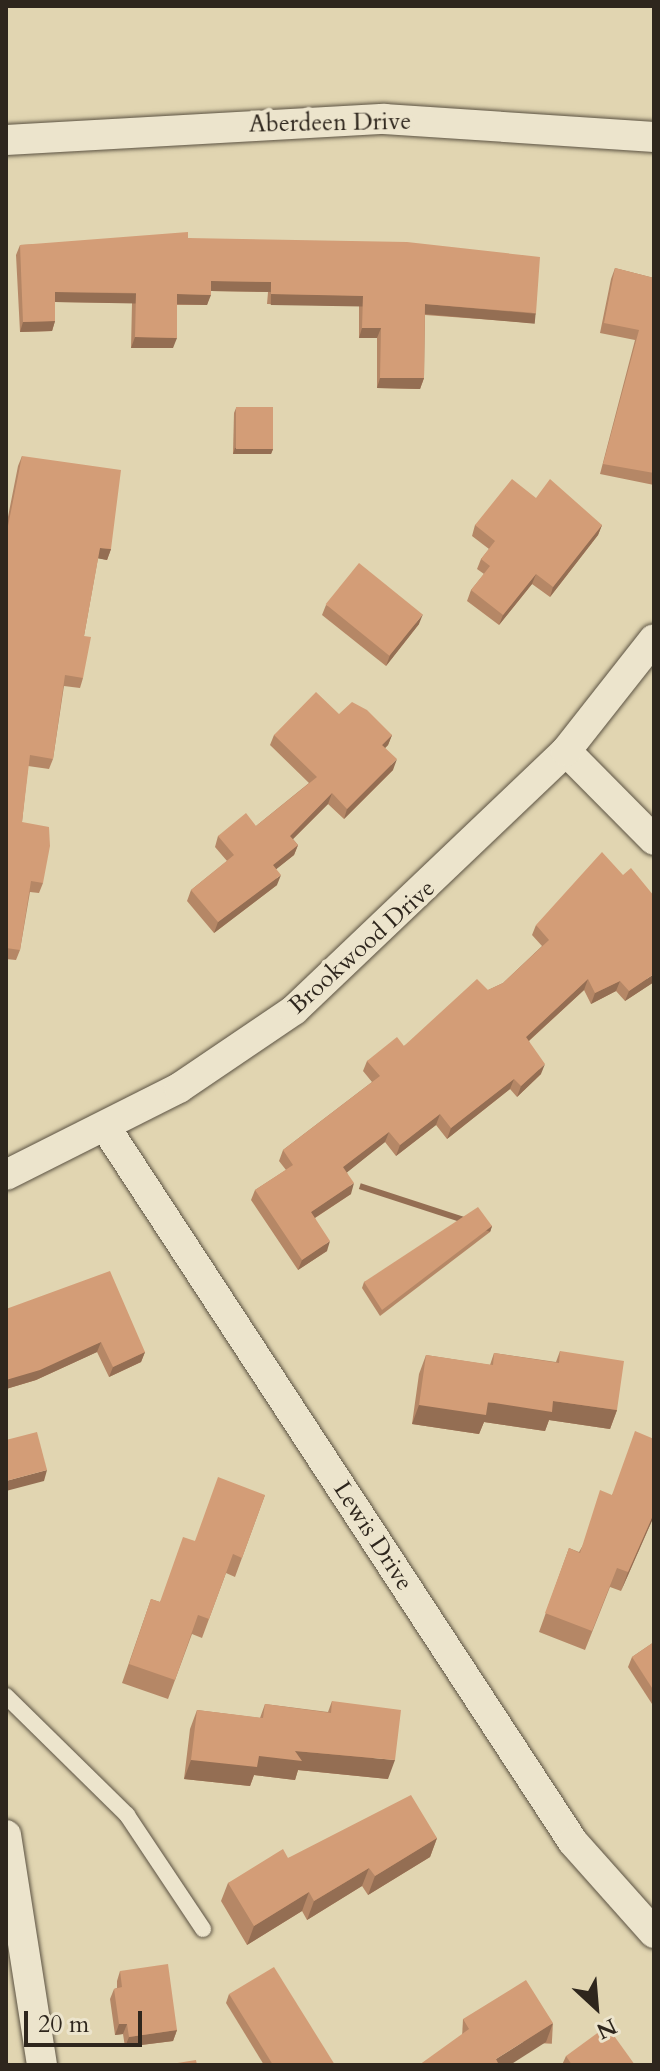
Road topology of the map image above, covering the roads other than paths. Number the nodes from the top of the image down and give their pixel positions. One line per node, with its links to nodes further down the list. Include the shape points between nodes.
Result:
1 (654, 137): 2 (street, Aberdeen Drive, via 384,119)
2 (6, 140)
3 (654, 639): 4 (street, Brookwood Drive)
4 (566, 751): 5 (street); 6 (street, Brookwood Drive, via 294,1010)
5 (654, 840)
6 (106, 1128): 7 (street, Brookwood Drive); 11 (street, Lewis Drive, via 573,1842)
7 (6, 1175)
8 (6, 1696): 10 (lane, via 127,1815)
9 (6, 1835): 12 (street)
10 (203, 1929)
11 (654, 1933)
12 (42, 2065)

